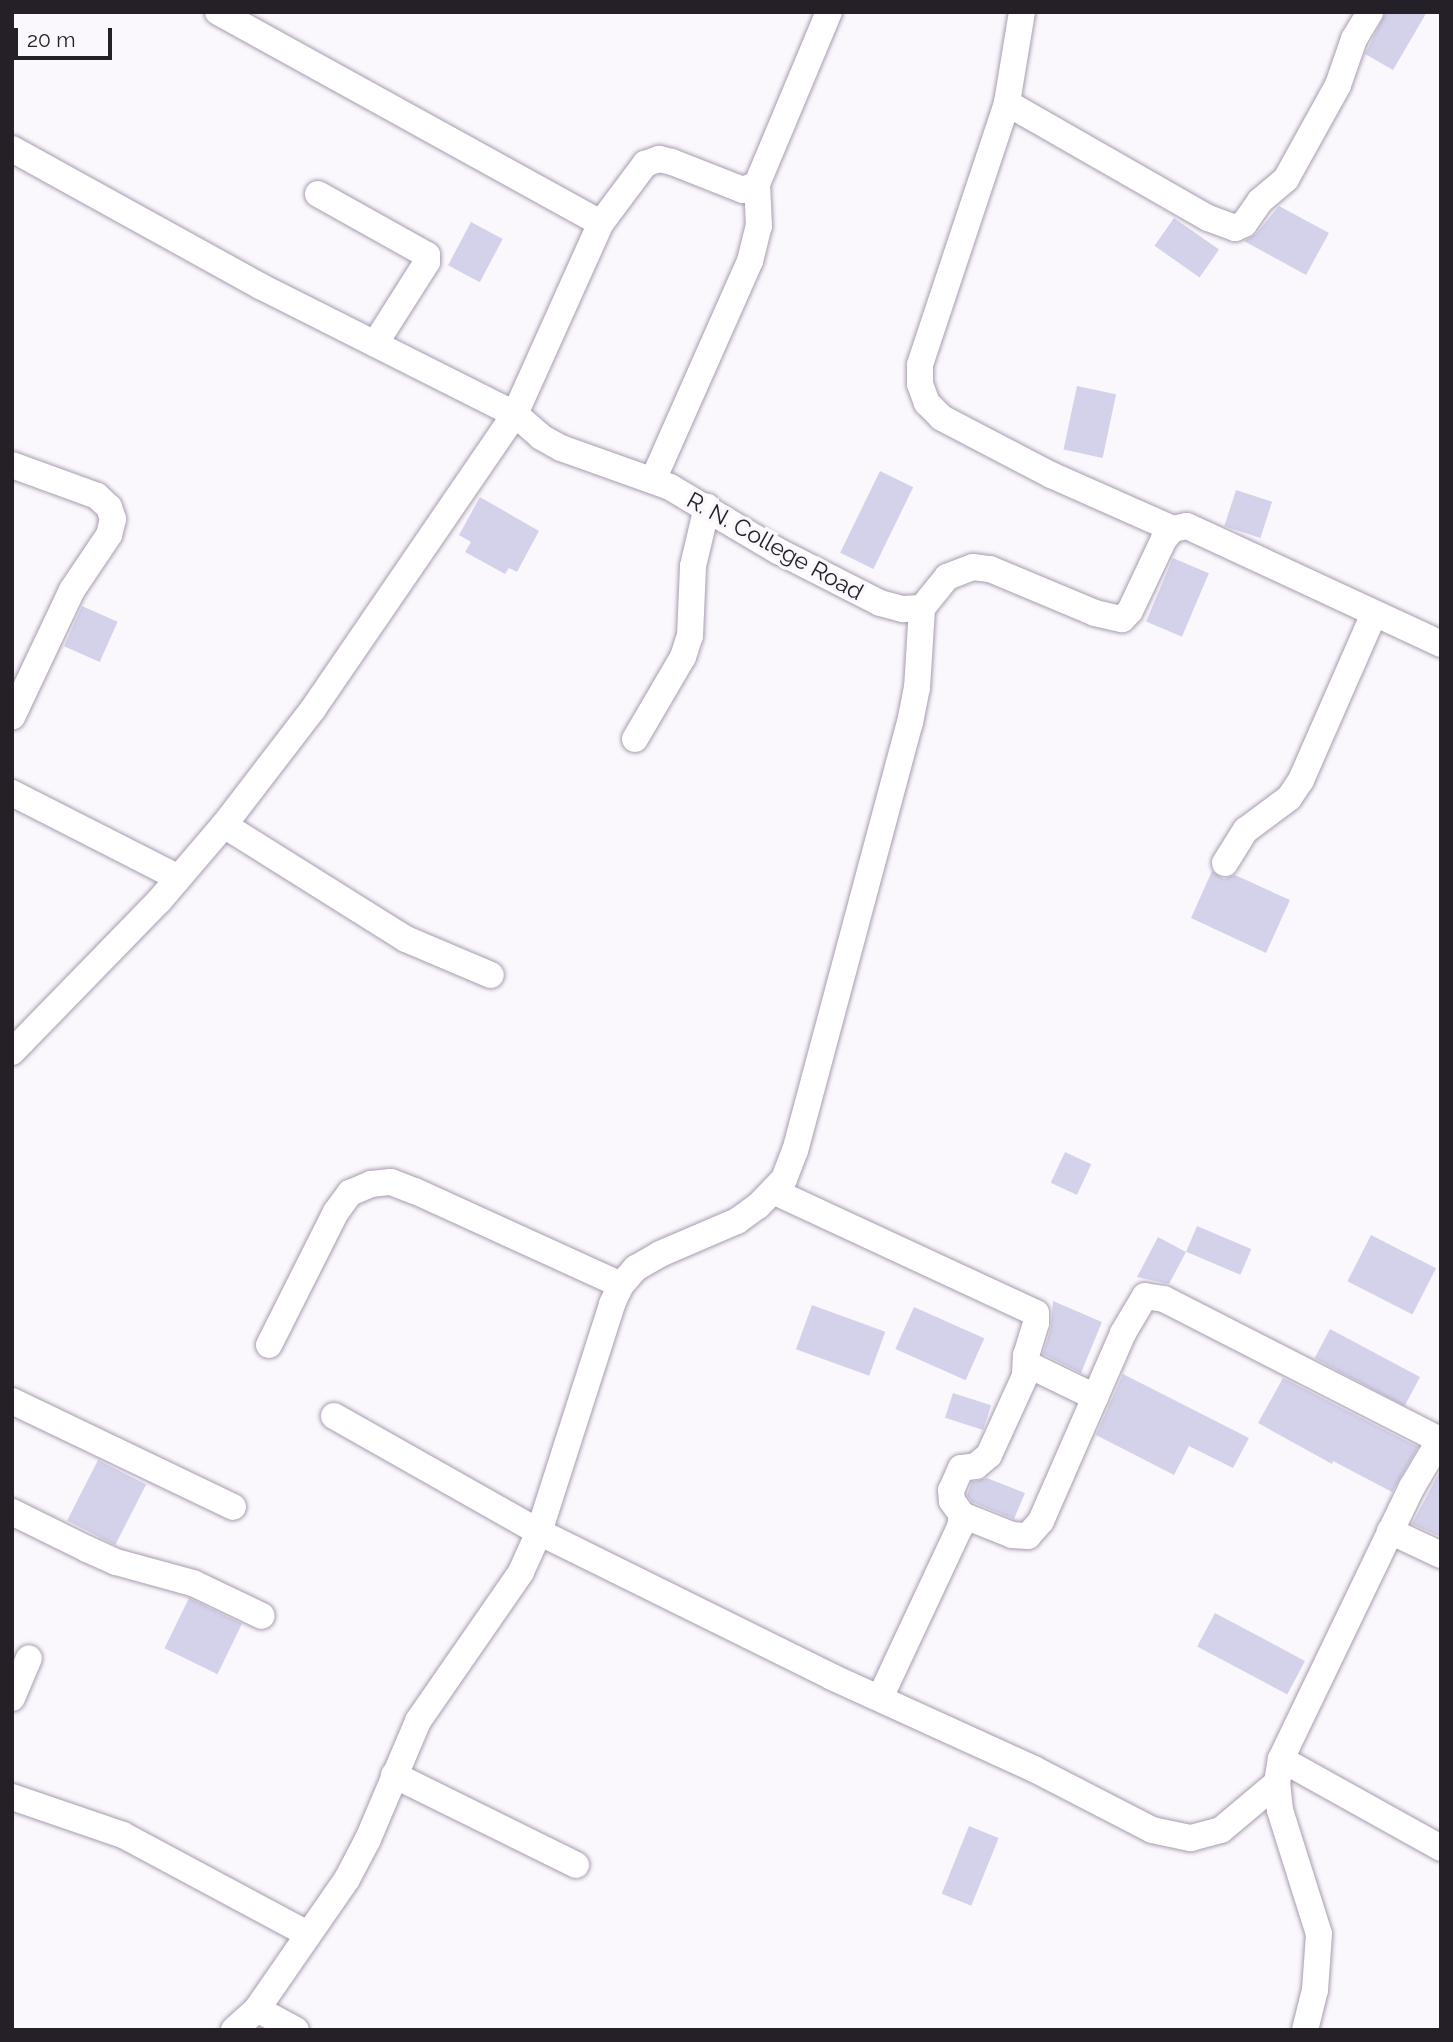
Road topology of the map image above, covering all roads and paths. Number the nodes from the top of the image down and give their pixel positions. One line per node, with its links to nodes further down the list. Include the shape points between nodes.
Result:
1 (218, 12): 9 (street)
2 (829, 12): 7 (street)
3 (1022, 12): 5 (street)
4 (1370, 12): 5 (street, via 1354,39 1338,85 1286,178 1235,228 1208,218)
5 (1007, 103): 15 (street, via 920,365 927,403 942,418 1051,475)
6 (12, 149): 10 (street, R. N. College Road)
7 (757, 184): 9 (street, via 743,190 659,159 645,164); 13 (street, via 759,226 750,261)
8 (318, 194): 10 (street, via 427,255 427,262)
9 (601, 223): 11 (street)
10 (375, 344): 11 (street, R. N. College Road)
11 (515, 414): 13 (street, R. N. College Road, via 541,437 561,447); 22 (street, via 321,698)
12 (12, 465): 19 (street, via 97,496 109,507 113,519 109,535 72,590)
13 (653, 480): 14 (street, R. N. College Road)
14 (707, 507): 16 (street, R. N. College Road, via 856,593 903,609); 20 (street, via 693,566 687,646)
15 (1173, 528): 16 (street, via 1122,619 1095,613 990,569 973,567 947,578); 17 (street, via 1187,526)
16 (922, 608): 27 (street, via 910,723 795,1151)
17 (1374, 614): 18 (street); 23 (street, via 1301,780 1289,798 1246,830)
18 (1441, 645)
19 (12, 717)
20 (635, 739)
21 (12, 793): 24 (street)
22 (224, 825): 24 (street); 25 (street, via 406,939)
23 (1225, 863)
24 (178, 878): 26 (street)
25 (491, 975)
26 (12, 1052)
27 (774, 1191): 28 (street, via 737,1221 636,1268); 30 (street, via 1036,1313)
28 (621, 1285): 29 (street, via 415,1191 391,1182 371,1184 350,1193 336,1212); 39 (street)
29 (269, 1345)
30 (1027, 1364): 31 (street); 37 (street, via 998,1441 976,1465 961,1468 951,1490 951,1500)
31 (1095, 1397): 34 (street, via 1134,1310 1146,1296 1155,1297); 37 (street, via 1041,1521 1028,1536 1012,1535)
32 (12, 1401): 35 (street)
33 (334, 1416): 39 (street)
34 (1440, 1439): 38 (street)
35 (233, 1507)
36 (12, 1512): 41 (street, via 116,1562 192,1583)
37 (962, 1516): 44 (street)
38 (1390, 1531): 40 (street); 45 (street)
39 (539, 1532): 44 (street); 46 (street, via 506,1598 418,1721)
40 (1441, 1555)
41 (262, 1616)
42 (29, 1658): 43 (street)
43 (12, 1698)
44 (880, 1698): 45 (street, via 1152,1830 1191,1838 1221,1830)
45 (1279, 1771): 48 (street); 54 (street, via 1280,1810 1319,1934 1315,1990)
46 (394, 1775): 49 (street); 50 (street, via 352,1869)
47 (12, 1797): 50 (street, via 123,1835)
48 (1441, 1848)
49 (576, 1865)
50 (308, 1934): 51 (street)
51 (257, 2009): 52 (street); 53 (street)
52 (234, 2030)
53 (296, 2030)
54 (1305, 2030)

